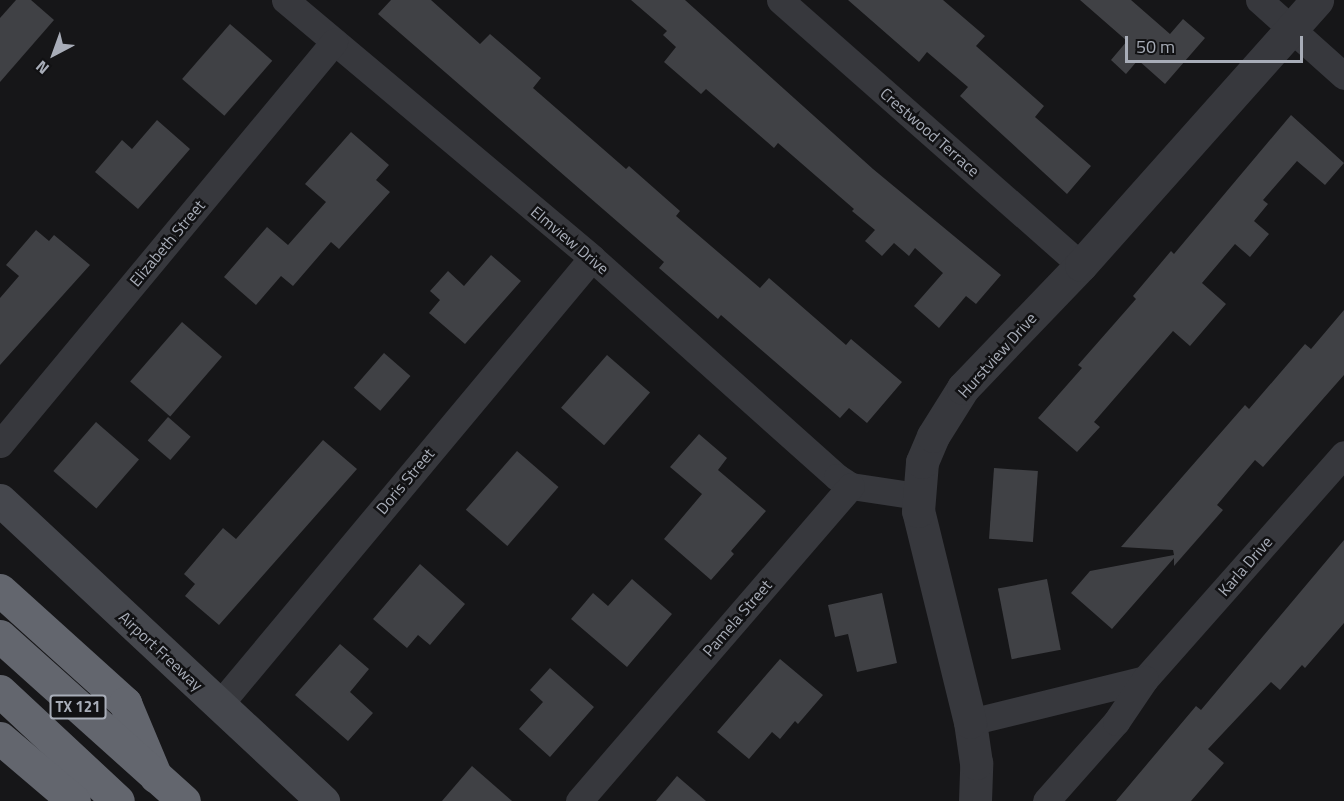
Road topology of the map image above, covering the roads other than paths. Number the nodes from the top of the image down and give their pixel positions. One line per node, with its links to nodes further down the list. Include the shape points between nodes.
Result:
1 (285, 0): 6 (street, Elmview Drive)
2 (780, 0): 9 (street, Crestwood Terrace)
3 (1259, 0): 5 (street)
4 (1317, 0): 5 (street, Hurstview Drive)
5 (1292, 28): 7 (street); 9 (street, Hurstview Drive)
6 (334, 42): 8 (street, Elmview Drive); 10 (street, Elizabeth Street)
7 (1344, 76)
8 (592, 258): 12 (street, Elmview Drive); 19 (street, Doris Street)
9 (1080, 265): 13 (street, Hurstview Drive, via 963,388 922,462)
10 (0, 444)
11 (1344, 454): 17 (street, Karla Drive)
12 (850, 486): 13 (street); 27 (street, Pamela Street)
13 (918, 496): 20 (street, Hurstview Drive, via 918,511)
14 (0, 500): 19 (main road, Airport Freeway)
15 (0, 590): 22 (highway, via 125,703)
16 (0, 636): 22 (highway, TX 121)
17 (1145, 679): 20 (street); 29 (street, Karla Drive, via 1116,722)
18 (0, 691): 24 (highway)
19 (219, 705): 26 (main road, Airport Freeway)
20 (970, 722): 28 (street, Hurstview Drive, via 976,763)
21 (0, 738): 23 (highway)
22 (156, 777): 25 (highway, TX 121)
23 (74, 801)
24 (118, 801)
25 (183, 801)
26 (323, 801)
27 (579, 801)
28 (975, 801)
29 (1046, 801)

